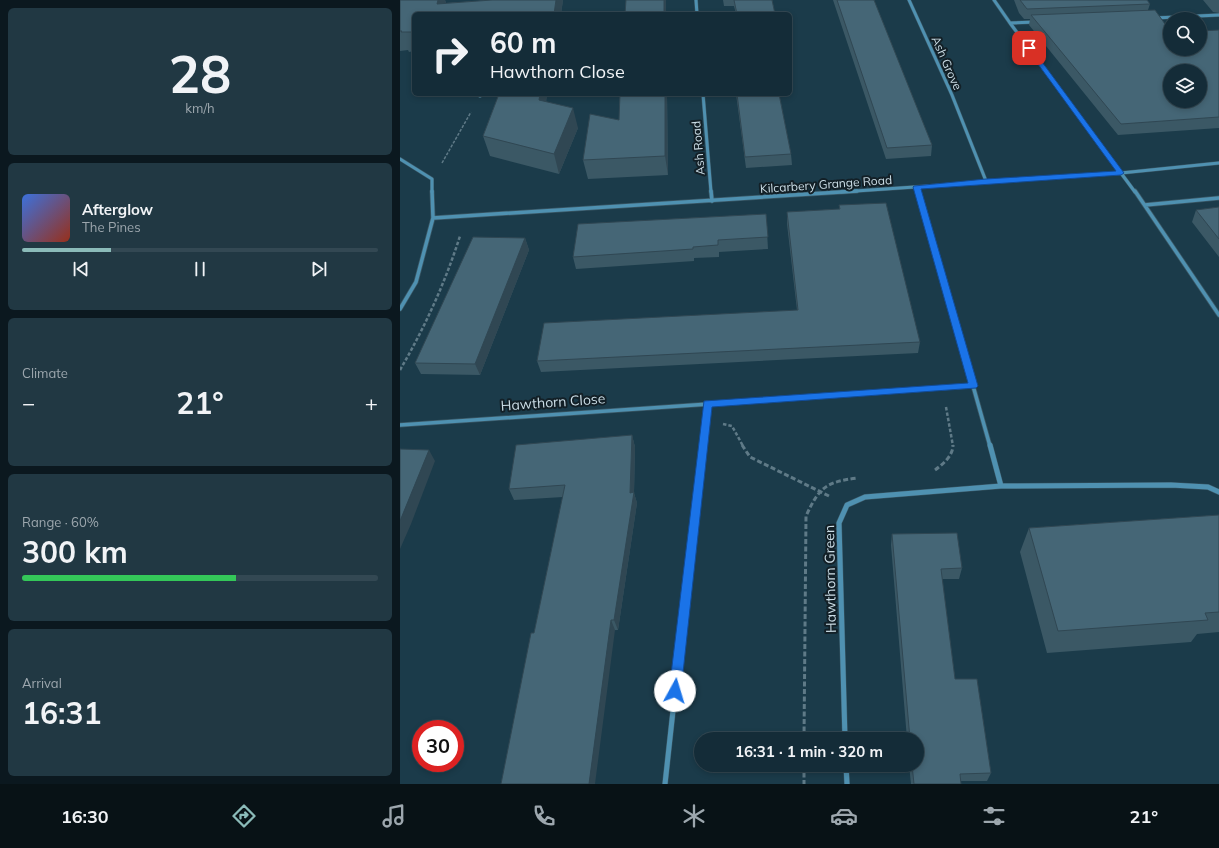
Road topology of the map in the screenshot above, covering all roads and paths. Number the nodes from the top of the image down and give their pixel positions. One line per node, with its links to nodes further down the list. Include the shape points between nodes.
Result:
1 (696, 0): 4 (street)
2 (909, 0): 15 (street, Ash Grove, via 952,95)
3 (994, 0): 8 (street)
4 (697, 12)
5 (1219, 15): 6 (street)
6 (1149, 18)
7 (1041, 22): 8 (street)
8 (1010, 23): 13 (street)
9 (479, 96): 14 (path)
10 (703, 96): 18 (street, Ash Road)
11 (400, 159): 14 (street)
12 (1219, 163): 13 (street, Kilcarbery Grange Road)
13 (1121, 173): 15 (street, Kilcarbery Grange Road); 19 (street)
14 (432, 179): 21 (street)
15 (986, 181): 16 (street, Kilcarbery Grange Road)
16 (917, 187): 18 (street, Kilcarbery Grange Road); 25 (street)
17 (1219, 198): 19 (street)
18 (712, 201): 20 (street, Kilcarbery Grange Road)
19 (1145, 205): 23 (street)
20 (465, 216): 21 (street, Kilcarbery Grange Road); 24 (path, via 441,291 417,342)
21 (433, 218): 22 (street, via 416,282)
22 (400, 309)
23 (1219, 315)
24 (400, 370)
25 (973, 386): 26 (street, Hawthorn Close); 29 (street)
26 (707, 403): 27 (street, Hawthorn Close); 28 (street)
27 (400, 425)
28 (704, 426): 31 (path, via 719,423 732,426 750,457); 35 (street)
29 (1001, 486): 30 (street, via 1208,487); 31 (street, via 865,497)
30 (1219, 492)
31 (847, 505): 32 (street, Hawthorn Green, via 839,523)
32 (845, 732)
33 (804, 772): 36 (path)
34 (846, 772): 37 (street)
35 (664, 784)
36 (804, 784)
37 (847, 784)

